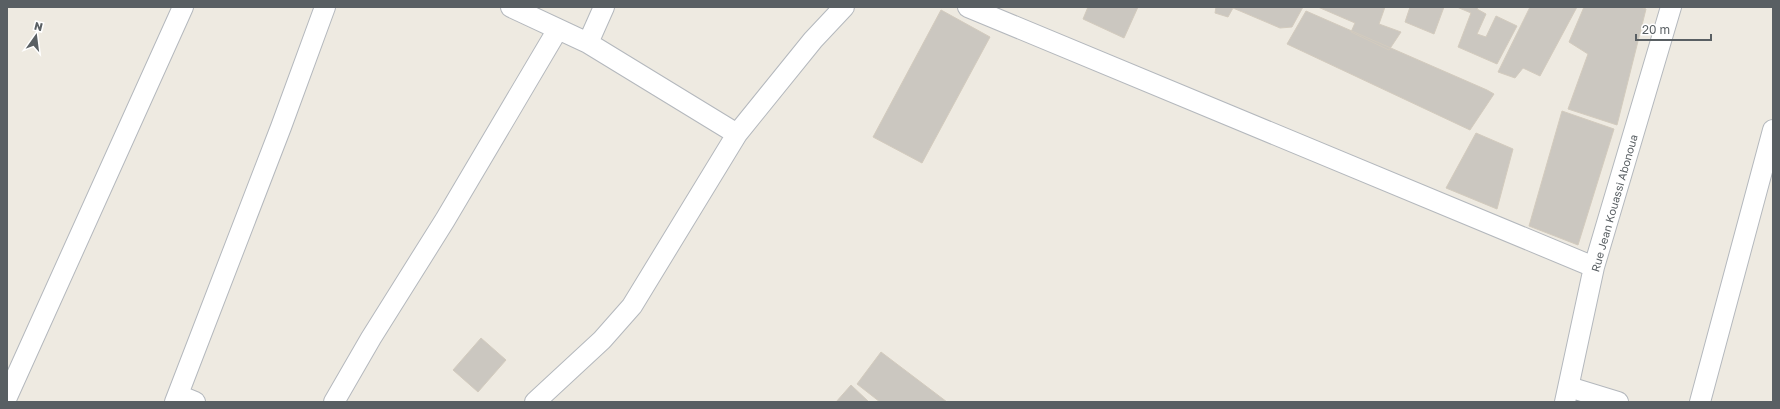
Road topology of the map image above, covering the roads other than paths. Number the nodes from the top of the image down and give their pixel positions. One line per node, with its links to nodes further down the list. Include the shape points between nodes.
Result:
1 (183, 7): 14 (street)
2 (325, 7): 15 (street)
3 (511, 7): 8 (street)
4 (604, 7): 9 (street)
5 (844, 7): 11 (street, via 812,40)
6 (968, 7): 12 (street)
7 (1669, 8): 12 (street, Rue Jean Kouassi Abonoua)
8 (558, 29): 9 (street); 16 (street)
9 (588, 43): 11 (street)
10 (1773, 130): 19 (street)
11 (737, 134): 17 (street, via 632,306 602,340)
12 (1594, 267): 13 (street, Rue Jean Kouassi Abonoua)
13 (1567, 395): 18 (street)
14 (7, 397)
15 (183, 400)
16 (334, 402)
17 (535, 402)
18 (1618, 402)
19 (1700, 402)

